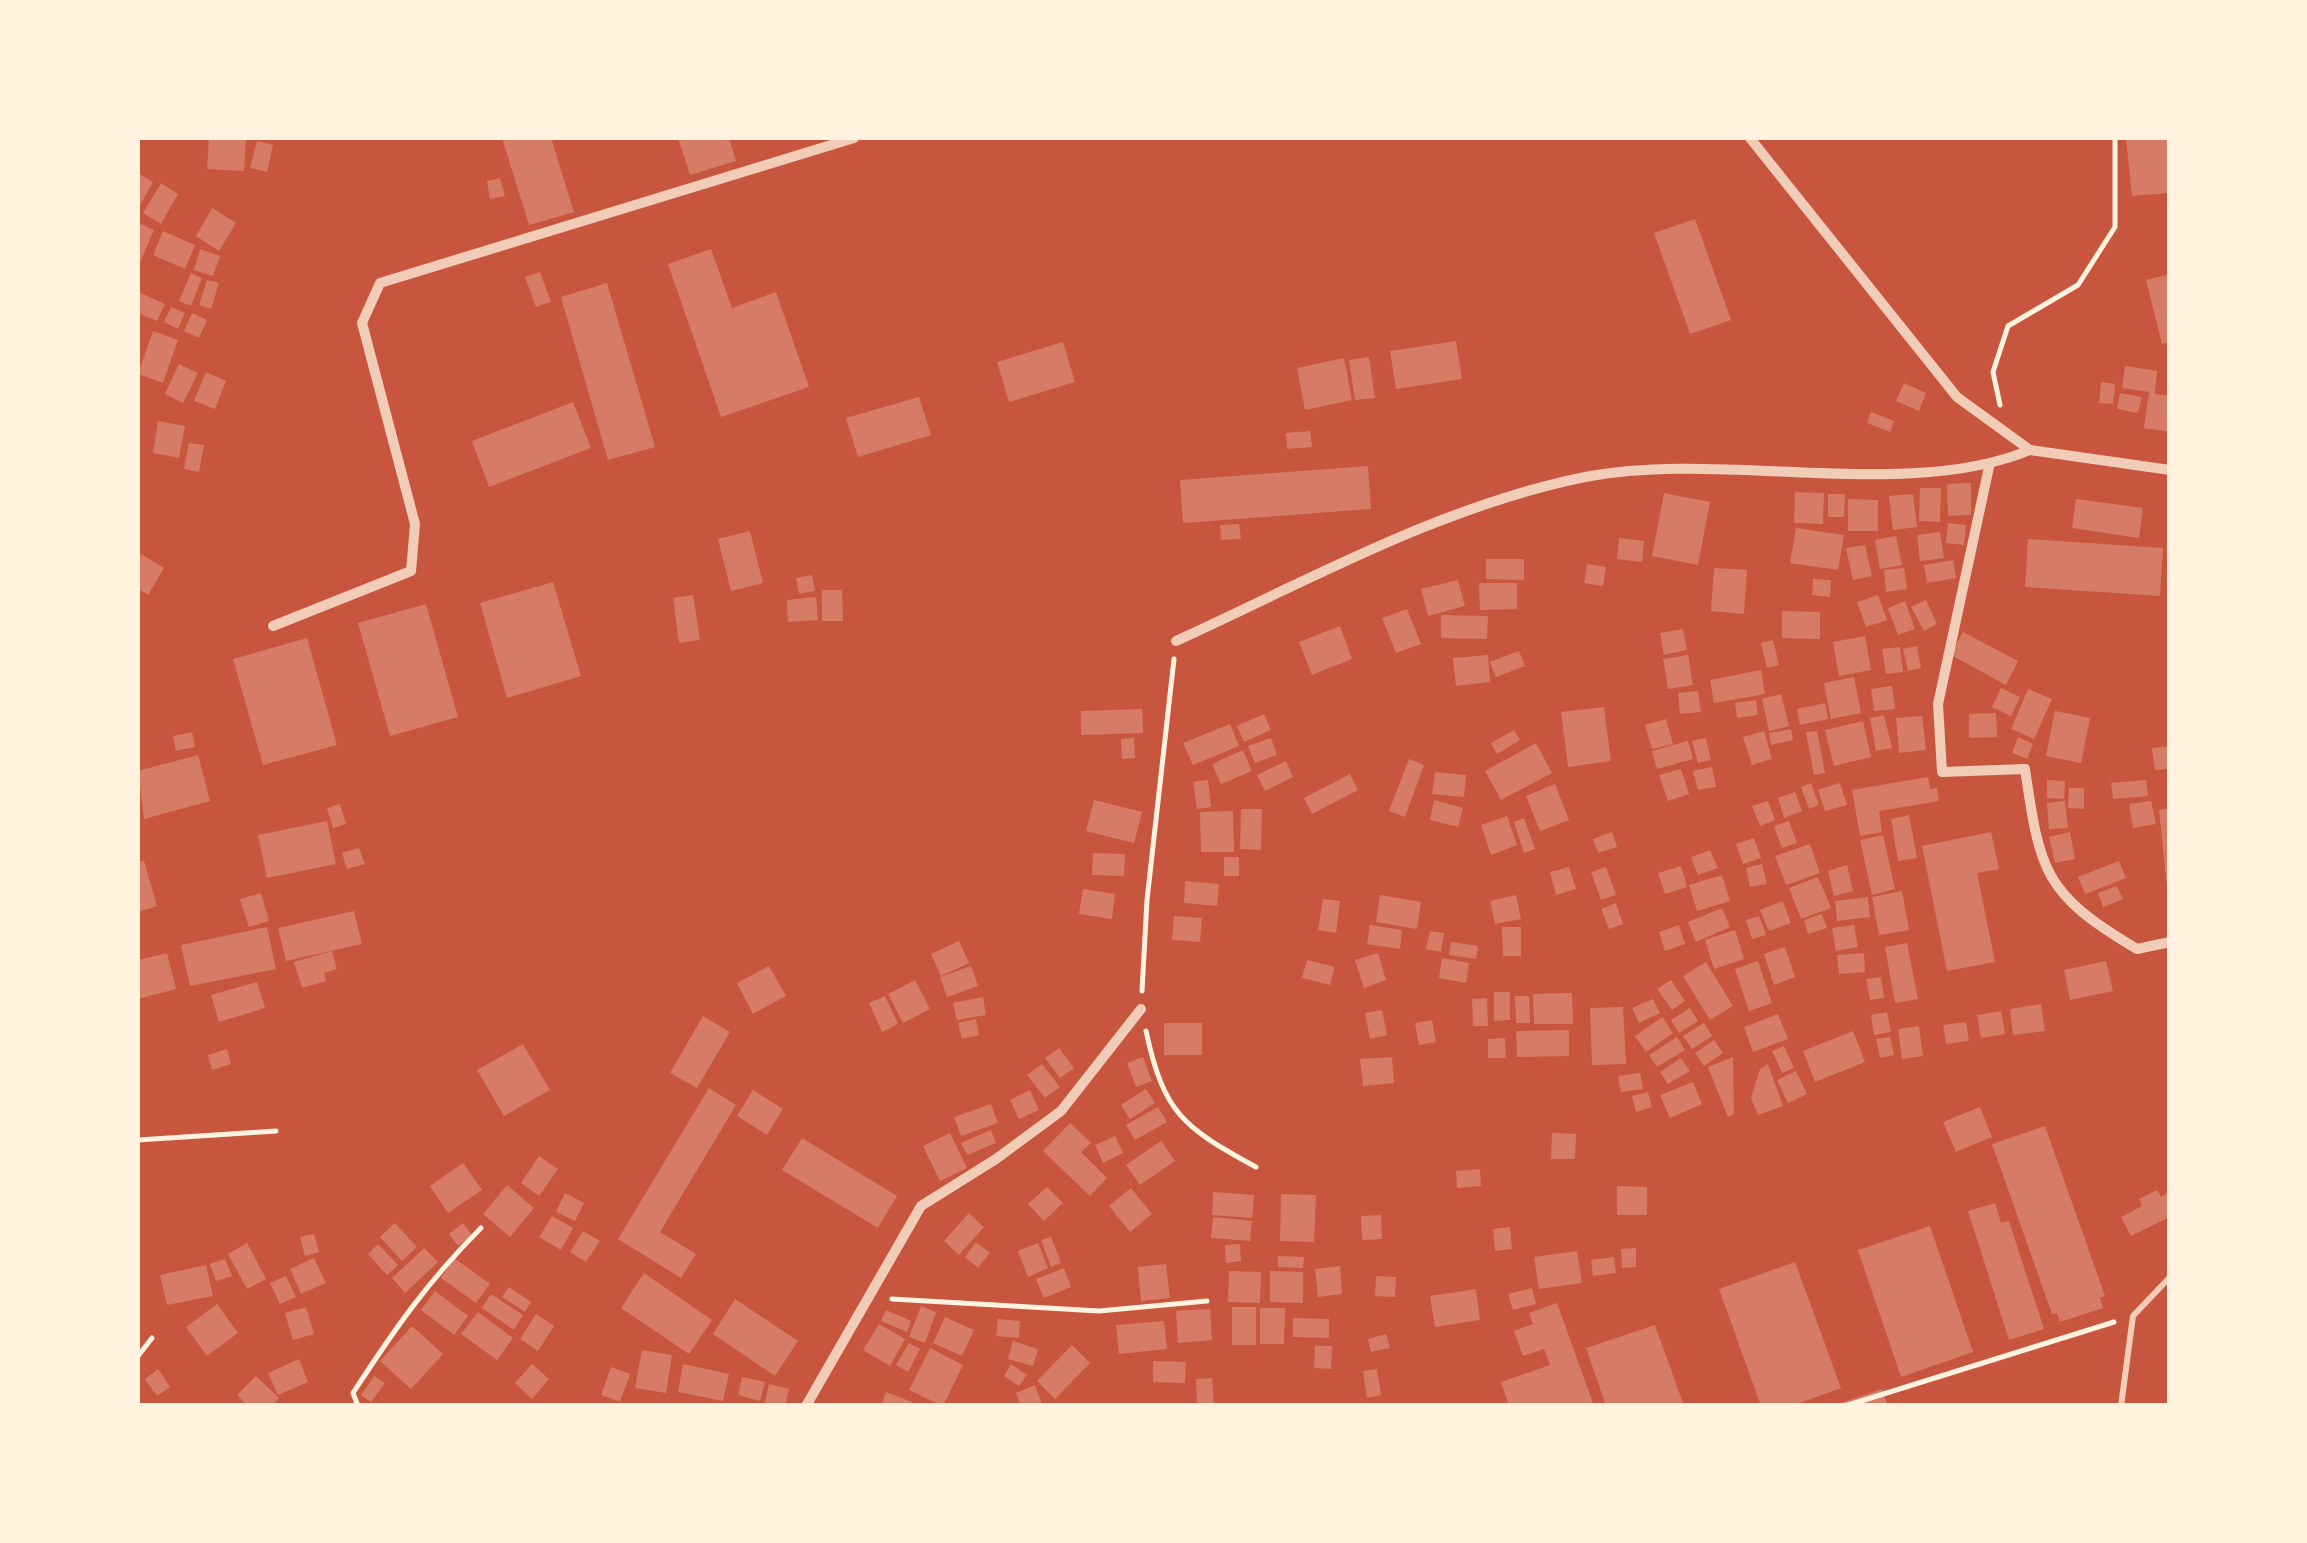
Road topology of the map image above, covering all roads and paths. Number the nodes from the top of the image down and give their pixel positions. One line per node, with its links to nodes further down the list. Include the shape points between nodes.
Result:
1 (854, 138): 8 (street, via 380,283 362,323 416,524 410,572)
2 (1750, 138): 4 (street, via 1957,397)
3 (2114, 138): 4 (path, via 2115,228 2078,285 2008,326 1994,372)
4 (2004, 432): 5 (street)
5 (2030, 450): 6 (street); 7 (street)
6 (1990, 467): 9 (street, via 1900,472 1704,466 1585,477 1438,521); 10 (street, via 1938,704 1942,772 2026,769 2036,844 2056,886 2084,918 2136,949)
7 (2170, 470)
8 (273, 626)
9 (1176, 641): 11 (path)
10 (2170, 942)
11 (1141, 1009): 14 (path, via 1172,1111); 17 (street, via 1061,1111 921,1206)
12 (276, 1131): 13 (path)
13 (138, 1140)
14 (1256, 1167)
15 (481, 1228): 22 (path, via 405,1313 353,1393)
16 (2170, 1278): 19 (lane)
17 (868, 1298): 18 (path, via 1099,1311); 23 (street)
18 (1207, 1301)
19 (2134, 1316): 24 (path); 27 (lane)
20 (152, 1338): 21 (path)
21 (138, 1356)
22 (358, 1406)
23 (806, 1406)
24 (1845, 1406)
25 (2084, 1406): 26 (lane)
26 (2100, 1406)
27 (2122, 1406)

